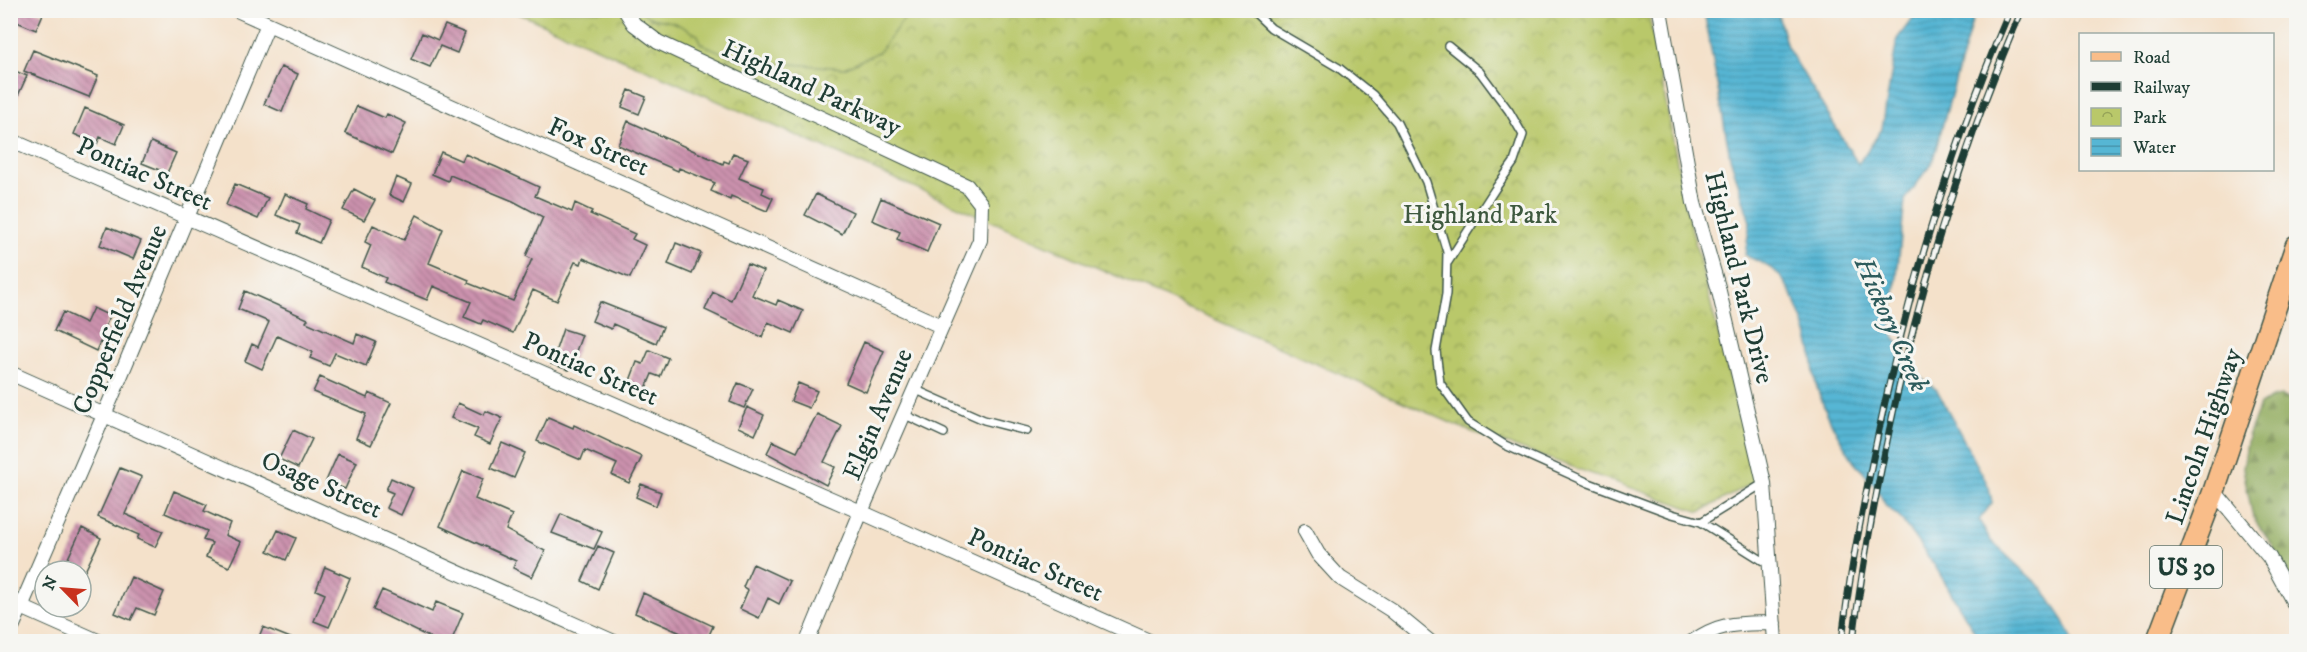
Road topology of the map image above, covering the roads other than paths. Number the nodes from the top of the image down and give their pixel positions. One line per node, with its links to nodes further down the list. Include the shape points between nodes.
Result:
1 (237, 10): 5 (street, Fox Street)
2 (625, 10): 8 (street, Highland Parkway, via 634,24 658,42 967,186)
3 (1252, 10): 11 (lane, via 1271,28 1339,68 1373,95 1397,123 1426,182)
4 (1660, 10): 19 (street, Highland Park Drive, via 1694,203)
5 (268, 24): 9 (street, Copperfield Avenue); 12 (street, Fox Street)
6 (1448, 46): 11 (lane, via 1480,72 1523,135 1514,162)
7 (10, 140): 9 (street, Pontiac Street)
8 (981, 204): 12 (street, Elgin Avenue, via 980,240)
9 (188, 218): 15 (street, Copperfield Avenue); 21 (street, Pontiac Street)
10 (2296, 246): 20 (main road, Lincoln Highway / US 30)
11 (1447, 264): 22 (lane, via 1436,351 1440,383 1468,422 1505,445 1588,483)
12 (941, 326): 14 (street, Elgin Avenue)
13 (10, 373): 15 (street, Osage Street)
14 (914, 389): 16 (street, Elgin Avenue); 17 (lane, via 984,420)
15 (105, 413): 25 (street, Copperfield Avenue); 30 (street, Osage Street)
16 (903, 414): 18 (lane); 21 (street, Elgin Avenue)
17 (1027, 431)
18 (944, 433)
19 (1764, 483): 22 (lane); 24 (street, Highland Park Drive)
20 (2214, 491): 26 (street, via 2269,557); 36 (main road, Lincoln Highway / US 30)
21 (861, 512): 31 (street, Elgin Avenue); 32 (street, Pontiac Street)
22 (1701, 522): 24 (lane)
23 (1305, 531): 33 (street, via 1318,554 1340,578 1391,610)
24 (1768, 564): 27 (street, Highland Park Drive)
25 (16, 604): 28 (street, Copperfield Avenue); 29 (street)
26 (2296, 607)
27 (1774, 623): 34 (street, via 1731,624 1709,630); 35 (street, Highland Park Drive)
28 (10, 632)
29 (100, 642)
30 (614, 642)
31 (807, 642)
32 (1151, 642)
33 (1430, 642)
34 (1692, 642)
35 (1775, 642)
36 (2157, 642)

